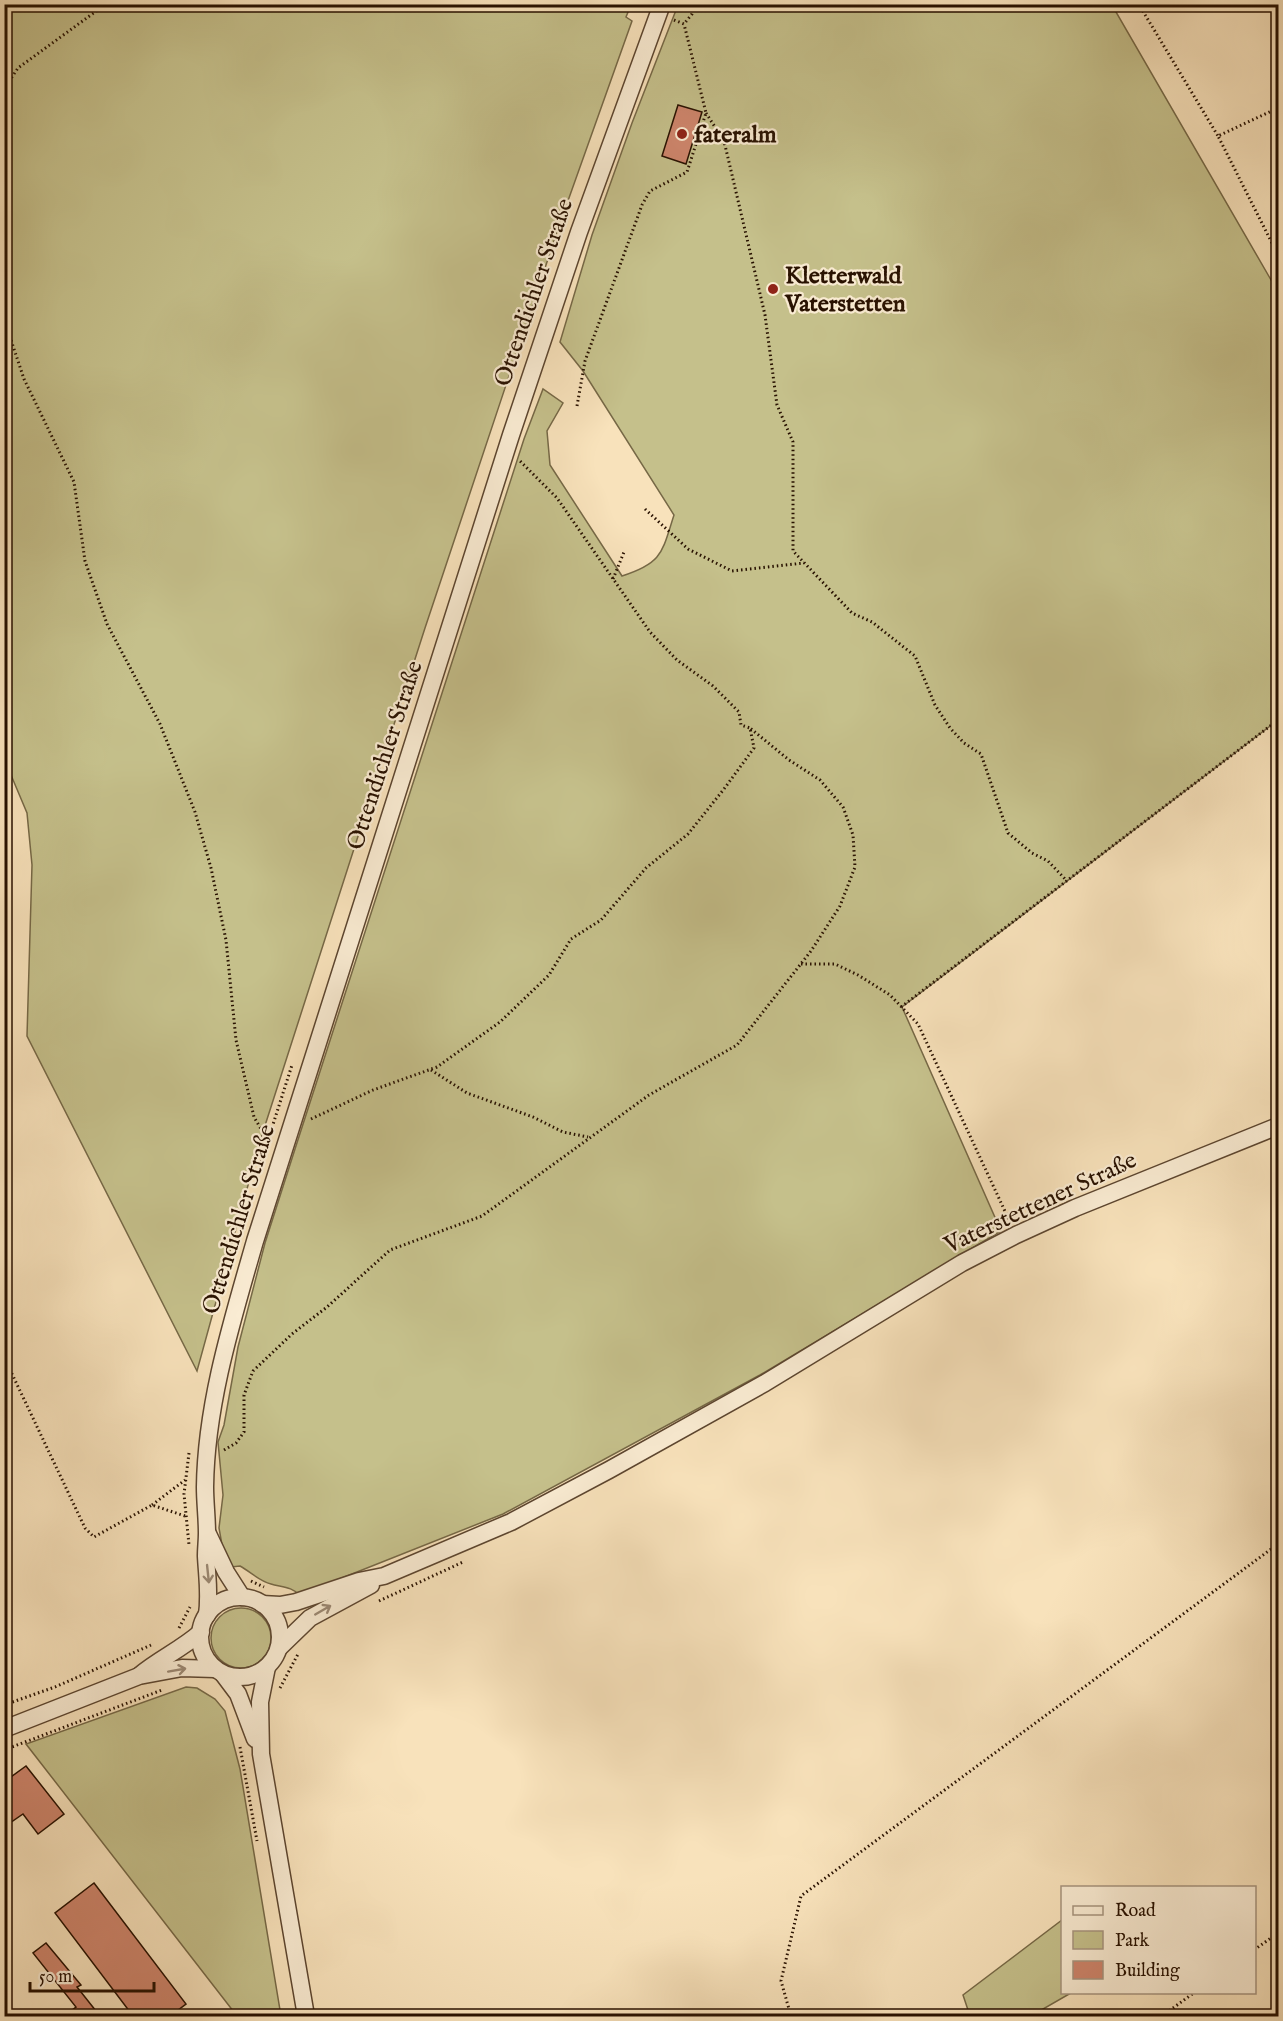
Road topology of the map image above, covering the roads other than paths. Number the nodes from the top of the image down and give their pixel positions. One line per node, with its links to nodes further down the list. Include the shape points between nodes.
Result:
1 (660, 9): 3 (street, Ottendichler Straße, via 514,424 227,1337 212,1413 205,1488)
2 (1278, 1126): 4 (street, Vaterstettener Straße, via 1016,1235 609,1470 511,1522)
3 (207, 1533): 6 (street, Ottendichler Straße); 7 (street, Ottendichler Straße, one-way to 7)
4 (384, 1576): 5 (street, via 280,1605); 9 (street, one-way to 4, via 310,1618)
5 (264, 1596): 6 (street); 9 (street, via 278,1623)
6 (242, 1597): 7 (street, via 226,1600)
7 (207, 1615): 8 (street)
8 (201, 1632): 11 (street, via 203,1652); 12 (street)
9 (279, 1648): 10 (street)
10 (267, 1667): 11 (street, via 241,1677); 14 (street, via 260,1702)
11 (219, 1671): 12 (street, one-way to 11, via 182,1668); 14 (street, via 238,1694)
12 (139, 1676): 13 (street)
13 (4, 1729)
14 (261, 1754): 15 (street)
15 (306, 2016)

